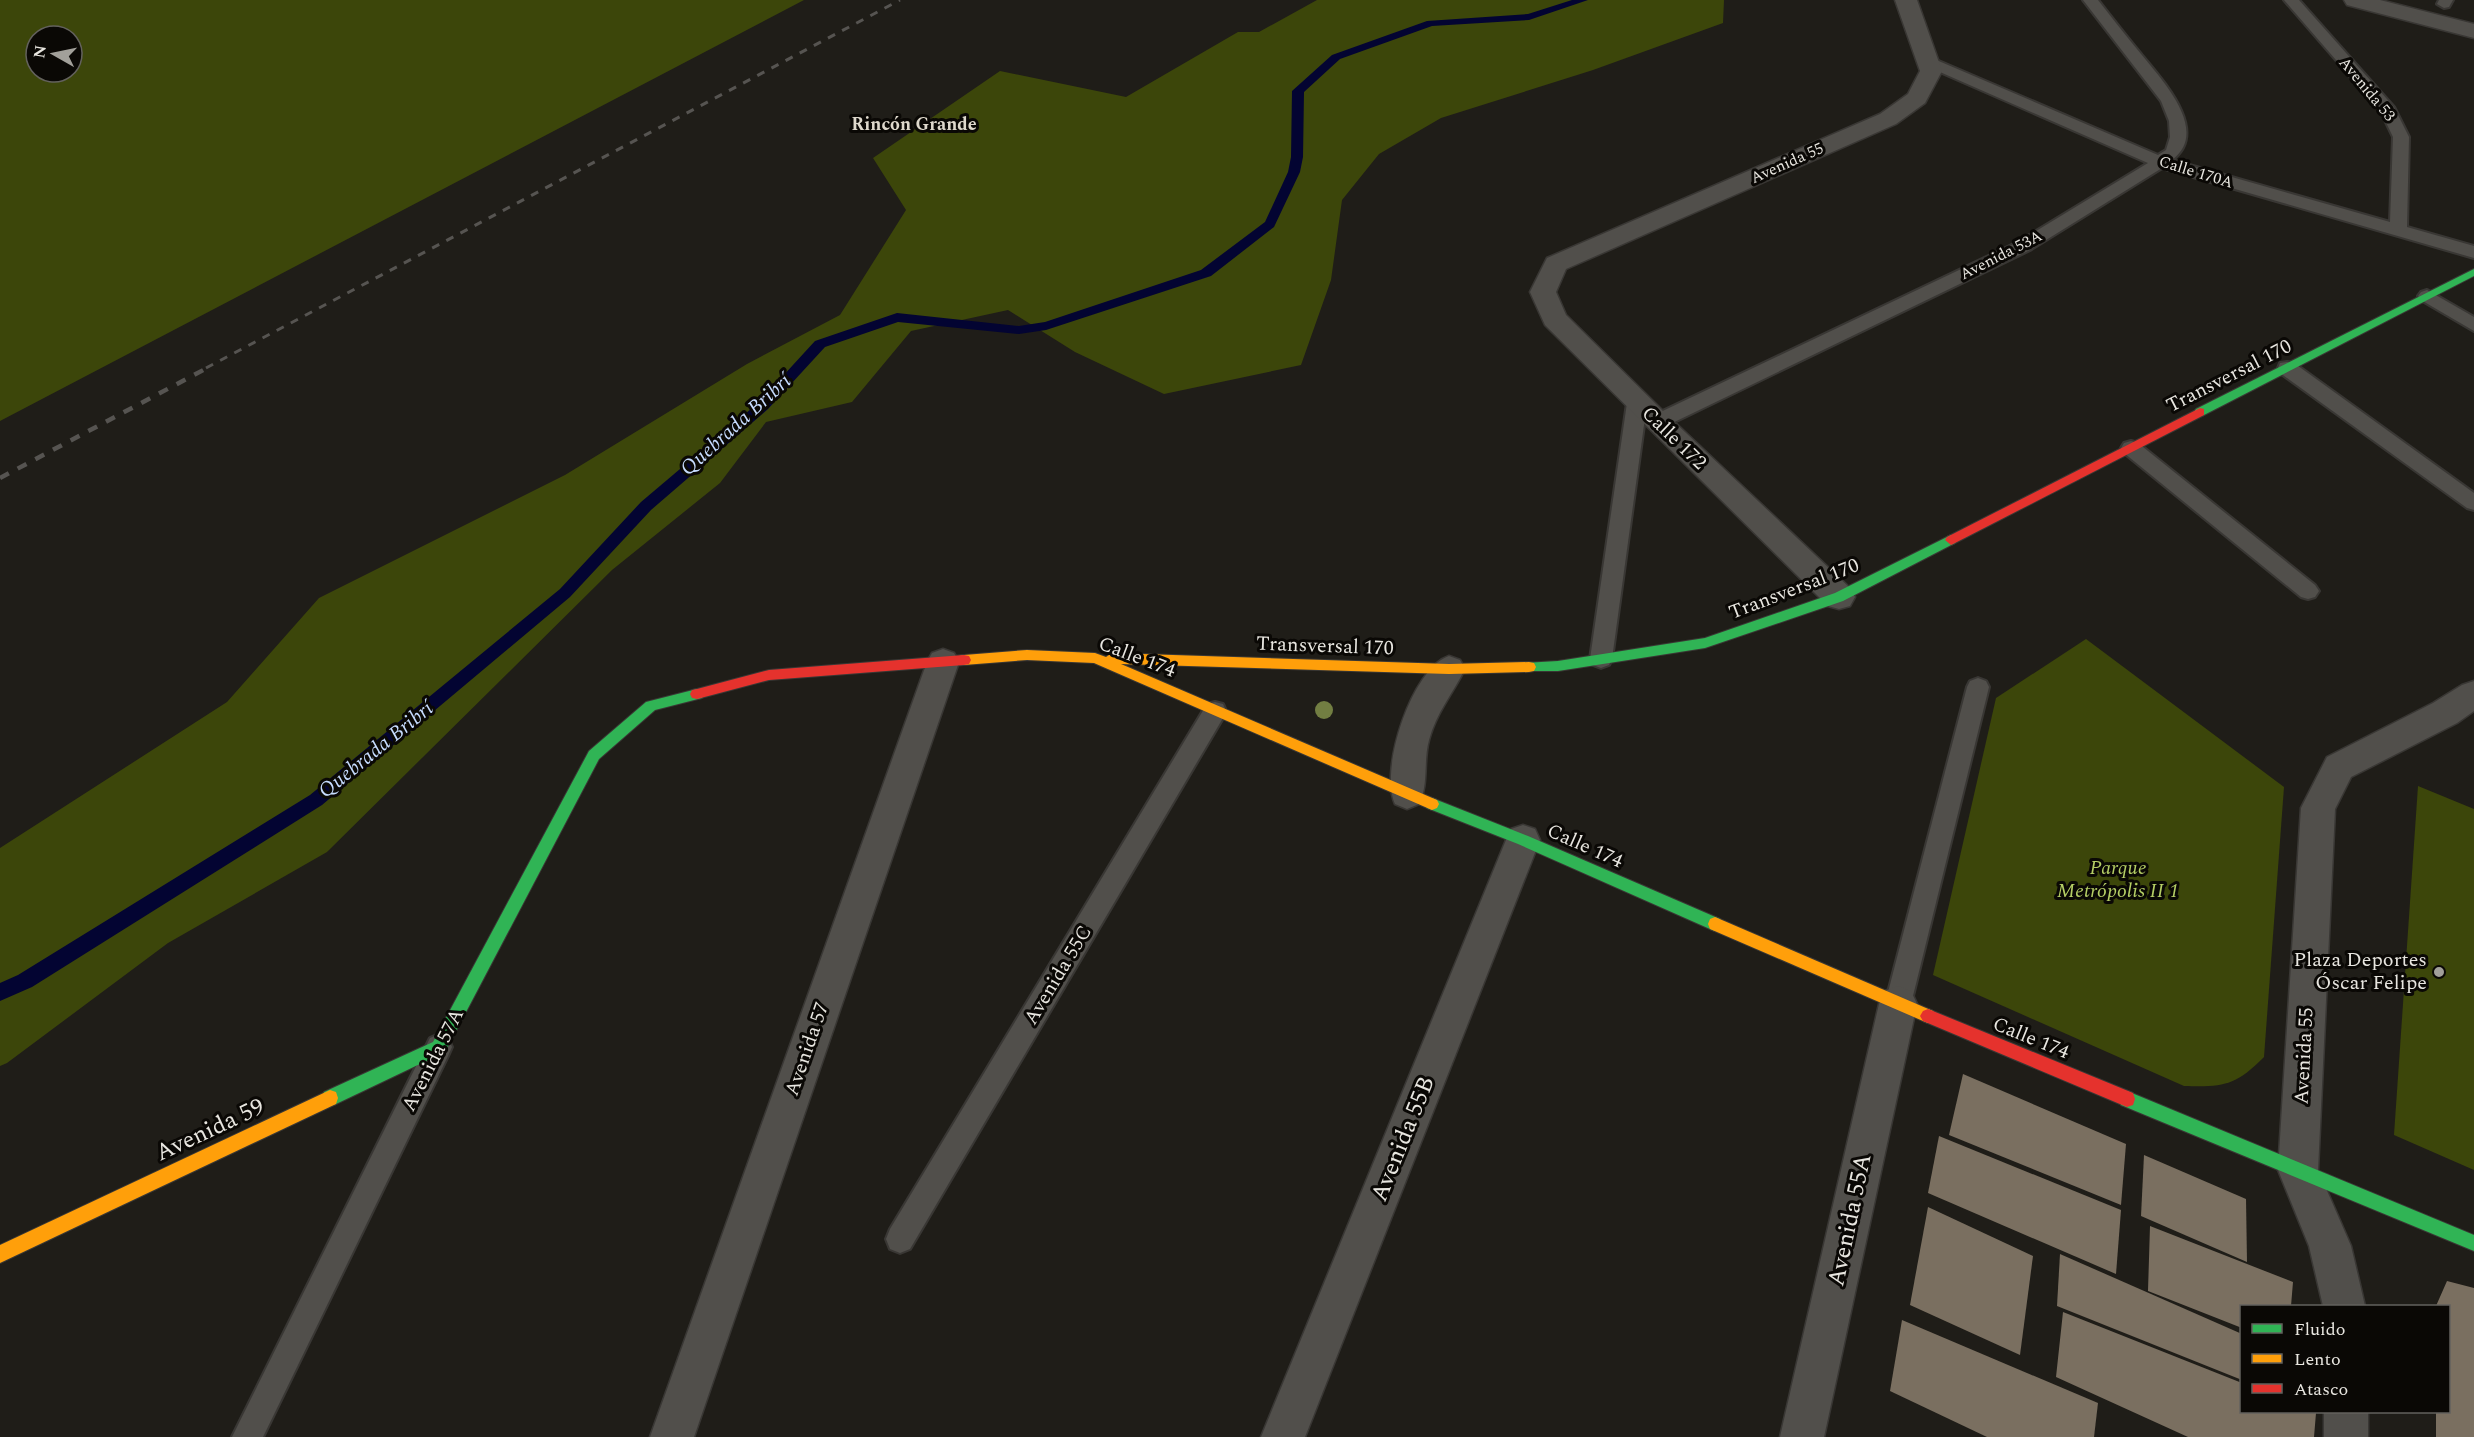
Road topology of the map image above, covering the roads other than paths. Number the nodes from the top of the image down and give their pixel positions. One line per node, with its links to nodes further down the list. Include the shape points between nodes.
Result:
1 (1906, 0): 8 (street)
2 (2090, 0): 9 (lane, Avenida 53A, via 2169,100 2178,137 2173,152)
3 (2291, 0): 10 (lane, Avenida 53, via 2397,124 2402,137)
4 (2355, 0): 7 (street)
5 (2439, 2): 6 (street)
6 (2474, 12)
7 (2474, 31)
8 (1929, 62): 9 (lane, Calle 170A); 12 (street, Avenida 55, via 1931,71 1917,98 1888,119)
9 (2160, 162): 10 (lane, Calle 170A); 17 (lane, Avenida 53A, via 2024,246)
10 (2398, 230): 11 (lane, Calle 170A)
11 (2474, 252)
12 (1556, 264): 17 (street, Calle 172, via 1543,292 1554,319)
13 (2474, 272): 14 (street, Transversal 170)
14 (2427, 296): 15 (lane); 16 (street, Transversal 170)
15 (2474, 325)
16 (2287, 368): 18 (street, Transversal 170); 19 (lane)
17 (1647, 413): 21 (street, Calle 172); 23 (lane)
18 (2131, 448): 20 (lane); 21 (street, Transversal 170)
19 (2474, 503)
20 (2308, 591)
21 (1839, 597): 23 (street, Transversal 170, via 1705,643)
22 (1095, 658): 24 (street, Calle 174, via 1027,655); 25 (street, Transversal 170); 29 (street, Calle 174)
23 (1600, 659): 25 (street, Transversal 170, via 1558,666)
24 (943, 662): 28 (street, Calle 174, via 769,675); 42 (street, Avenida 57)
25 (1449, 669): 31 (street, via 1428,700 1412,741)
26 (1977, 687): 33 (lane)
27 (2474, 694): 30 (street)
28 (651, 706): 34 (street, Avenida 57A, via 594,755)
29 (1215, 711): 31 (street, Calle 174); 36 (lane, Avenida 55C)
30 (2459, 719): 35 (street, Avenida 55, via 2339,767 2318,808)
31 (1407, 794): 32 (street, Calle 174)
32 (1523, 840): 33 (street, Calle 174); 43 (street, Avenida 55B)
33 (1898, 1004): 35 (street, Calle 174); 44 (street, Avenida 55A)
34 (439, 1047): 38 (street, Avenida 59); 41 (lane, Avenida 57A)
35 (2298, 1170): 37 (street, Calle 174); 39 (street, Avenida 55, via 2330,1245)
36 (900, 1239)
37 (2474, 1243)
38 (0, 1254)
39 (2344, 1305)
40 (2346, 1413): 45 (street)
41 (247, 1437)
42 (672, 1437)
43 (1283, 1437)
44 (1802, 1437)
45 (2346, 1437)

